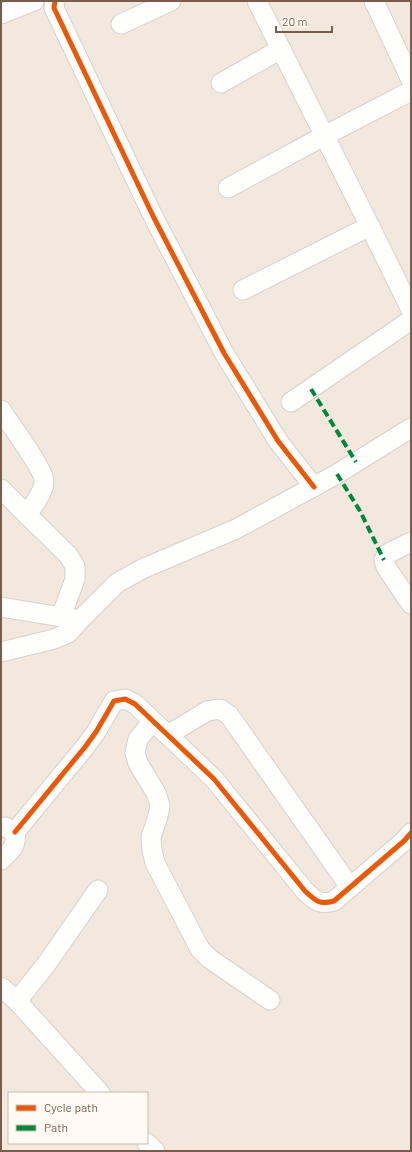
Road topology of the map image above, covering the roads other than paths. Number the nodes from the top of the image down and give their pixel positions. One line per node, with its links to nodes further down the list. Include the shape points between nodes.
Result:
1 (34, 1): 6 (street)
2 (55, 1): 22 (street, via 54,8 153,216 224,354 278,441)
3 (171, 1): 7 (street)
4 (257, 1): 9 (street)
5 (374, 1): 8 (street)
6 (1, 14)
7 (121, 24)
8 (404, 47): 10 (street)
9 (281, 49): 11 (street); 13 (street)
10 (411, 80)
11 (222, 83)
12 (411, 90): 13 (street)
13 (324, 136): 14 (street); 15 (street)
14 (228, 188)
15 (370, 226): 16 (street); 17 (street)
16 (243, 290)
17 (411, 310)
18 (411, 320): 19 (street)
19 (291, 402)
20 (1, 410): 24 (street, via 40,468 44,480 42,491)
21 (410, 430): 22 (street)
22 (314, 487): 29 (street, via 236,529 142,569 117,583)
23 (1, 489): 24 (street)
24 (27, 515): 28 (street, via 68,555 75,566 75,579)
25 (411, 542): 26 (street, via 387,554 384,560)
26 (411, 604)
27 (1, 607): 28 (street)
28 (61, 617): 29 (street)
29 (80, 620): 30 (street, via 68,633 54,639)
30 (1, 652)
31 (153, 722): 32 (street); 33 (street, via 135,704 125,699 114,701 85,747); 39 (street, via 138,740 135,753 160,805 151,837 155,863 200,949 210,959)
32 (168, 735): 36 (street, via 214,779 315,900 325,903 334,901); 36 (street, via 207,711 220,709 228,714)
33 (8, 829): 35 (street, via 16,840 12,849)
34 (411, 833): 36 (street)
35 (1, 860)
36 (350, 887)
37 (98, 890): 40 (street)
38 (1, 987): 40 (street)
39 (270, 1000)
40 (17, 1001): 41 (street)
41 (99, 1092)

